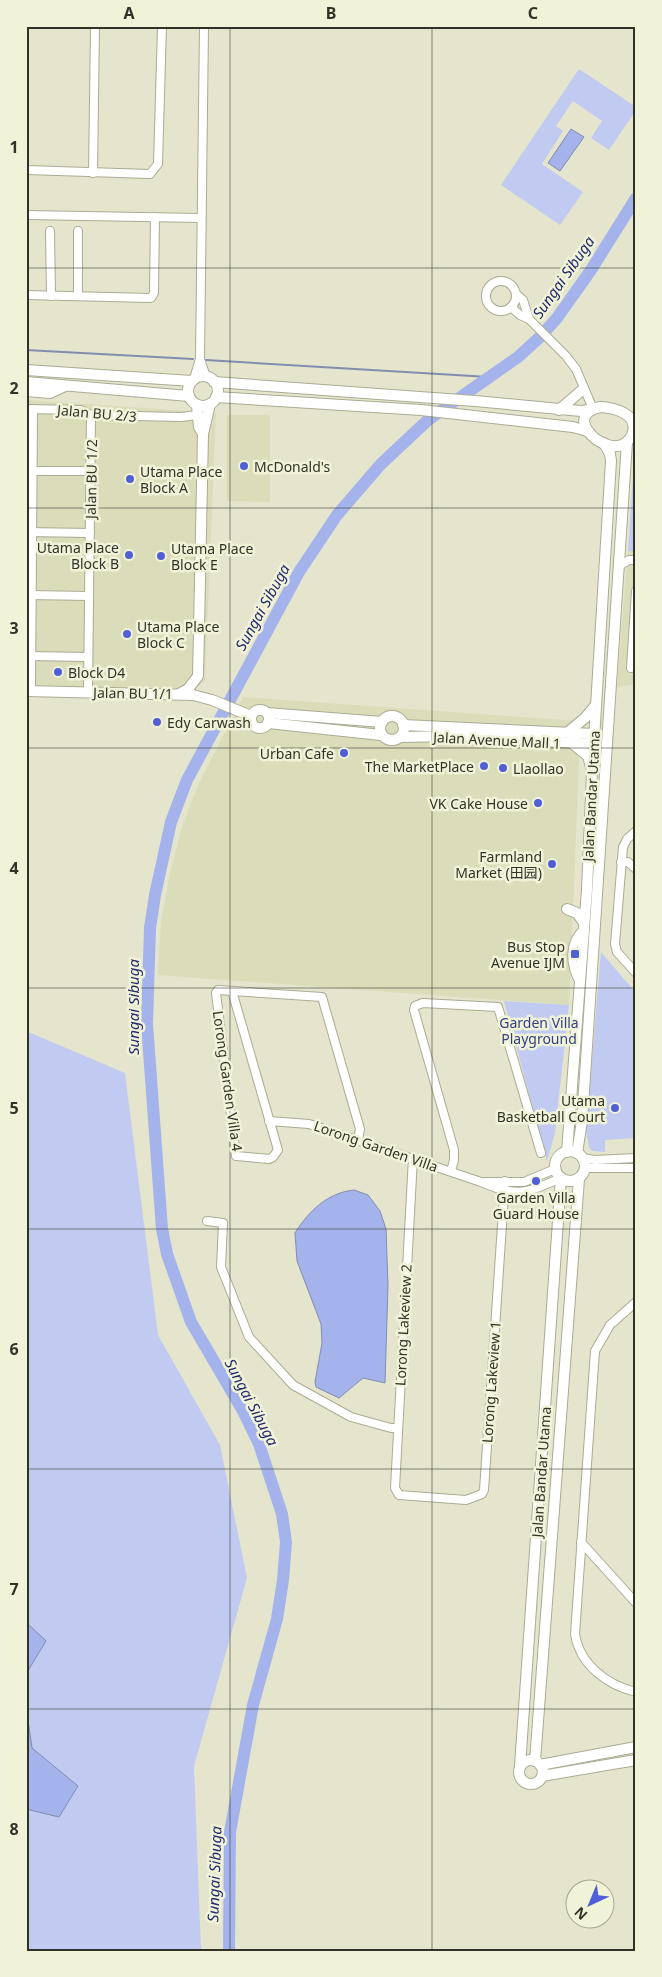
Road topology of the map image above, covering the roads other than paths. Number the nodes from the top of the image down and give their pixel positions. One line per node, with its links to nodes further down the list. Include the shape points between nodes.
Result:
1 (95, 26): 5 (street)
2 (162, 26): 5 (street, via 158,164 150,174)
3 (204, 26): 8 (street)
4 (26, 170): 5 (street)
5 (93, 173)
6 (26, 215): 7 (street)
7 (155, 217): 8 (street); 14 (street, via 154,296)
8 (201, 218): 17 (street)
9 (50, 231): 13 (street)
10 (78, 231): 14 (street)
11 (516, 294): 15 (street); 15 (street, via 504,281 494,283 488,290 487,300 492,308 502,311); 16 (street, via 523,300)
12 (26, 295): 13 (street)
13 (51, 296): 14 (street)
14 (78, 296)
15 (511, 308): 16 (street)
16 (531, 321): 18 (street)
17 (200, 359): 20 (street); 21 (street)
18 (570, 361): 25 (street); 29 (street)
19 (26, 370): 21 (street)
20 (210, 379): 21 (street); 27 (street, via 218,389); 31 (street, via 475,400)
21 (193, 380): 26 (street, via 188,388)
22 (26, 382): 23 (street)
23 (68, 385): 24 (street, via 50,392); 26 (street)
24 (26, 391)
25 (581, 391): 29 (street); 31 (street)
26 (189, 396): 30 (street)
27 (213, 401): 30 (street); 34 (street, via 420,410); 35 (street)
28 (29, 409): 32 (street, Jalan BU 2/3, via 82,410); 38 (street)
29 (591, 409): 31 (street, via 581,412); 33 (street, via 610,408); 34 (street, via 584,419)
30 (197, 410): 32 (street, Jalan BU 2/3, via 181,417); 35 (street)
31 (559, 410)
32 (92, 415): 39 (street, Jalan BU 1/2)
33 (632, 418): 36 (street, via 634,425)
34 (587, 431): 37 (street)
35 (203, 434): 53 (street)
36 (630, 440): 37 (street, via 617,446); 43 (street, Jalan Bandar Utama)
37 (604, 443): 58 (street, Jalan Bandar Utama, via 611,461)
38 (29, 471): 39 (street); 40 (street)
39 (91, 471): 41 (street, Jalan BU 1/2)
40 (29, 532): 41 (street); 45 (street)
41 (90, 533): 46 (street, Jalan BU 1/2)
42 (636, 560): 43 (street)
43 (619, 566): 49 (street, Jalan Bandar Utama)
44 (636, 591): 51 (street)
45 (29, 595): 46 (street); 47 (street)
46 (89, 596): 48 (street, Jalan BU 1/2)
47 (29, 656): 48 (street); 54 (street)
48 (88, 657): 55 (street, Jalan BU 1/2)
49 (613, 657): 50 (street); 52 (street, Jalan Bandar Utama)
50 (620, 668): 51 (street); 52 (street)
51 (633, 669)
52 (611, 677): 66 (street, Jalan Bandar Utama, via 610,698)
53 (196, 680): 56 (street, Jalan BU 1/1); 57 (street)
54 (28, 691): 55 (street, Jalan BU 1/1)
55 (88, 692): 56 (street, Jalan BU 1/1)
56 (179, 694): 57 (street)
57 (208, 699): 59 (street)
58 (596, 705): 63 (street); 66 (street, Jalan Bandar Utama)
59 (251, 716): 60 (street, via 260,709); 60 (street, via 255,727 263,728)
60 (268, 718): 61 (street); 64 (street)
61 (382, 722): 62 (street, via 388,717 395,717); 64 (street)
62 (403, 725): 63 (street, Jalan Avenue Mall 1); 65 (street)
63 (568, 732): 66 (street, Jalan Avenue Mall 1)
64 (381, 735): 65 (street, via 389,740)
65 (400, 737): 67 (street, Jalan Avenue Mall 1, via 459,736)
66 (598, 738): 67 (street, Jalan Avenue Mall 1); 68 (street, Jalan Bandar Utama); 72 (street, via 604,781)
67 (572, 743): 68 (street, via 588,756)
68 (592, 772): 73 (street, Jalan Bandar Utama)
69 (636, 832): 70 (street, via 624,843)
70 (622, 862): 71 (street, via 628,862); 76 (street, via 616,948)
71 (636, 869)
72 (598, 892): 73 (street); 82 (street)
73 (586, 904): 75 (street, Jalan Bandar Utama)
74 (567, 909): 75 (street, via 577,913)
75 (584, 926): 82 (street, Jalan Bandar Utama, via 580,983)
76 (636, 973)
77 (232, 991): 78 (street, Lorong Garden Villa 4); 78 (street, Lorong Garden Villa 4, via 218,990 216,993 236,1156 274,1157 278,1150); 79 (street, via 322,997 360,1129)
78 (269, 1121): 79 (street, Lorong Garden Villa, via 309,1124)
79 (358, 1140): 81 (street, Lorong Garden Villa)
80 (541, 1153): 86 (street, via 498,1007 423,1002 414,1010 454,1150)
81 (413, 1158): 86 (street, Lorong Garden Villa); 94 (street, Lorong Lakeview 2)
82 (578, 1158): 83 (street); 84 (street); 85 (street, via 559,1156); 88 (street, Jalan Bandar Utama)
83 (636, 1158)
84 (636, 1168)
85 (555, 1169): 87 (street); 89 (street, Lorong Garden Villa, via 524,1182)
86 (451, 1172): 90 (street, Lorong Garden Villa)
87 (561, 1178): 88 (street); 91 (street, Lorong Garden Villa, via 529,1192); 102 (street, Jalan Bandar Utama)
88 (579, 1179): 101 (street, Jalan Bandar Utama)
89 (505, 1181): 90 (street, Lorong Garden Villa); 91 (street, Lorong Lakeview 1)
90 (481, 1182): 91 (street, Lorong Garden Villa)
91 (503, 1191): 95 (street, Lorong Lakeview 1, via 484,1490 482,1494 466,1500 399,1495)
92 (207, 1221): 94 (street, via 223,1223 221,1267 249,1337 293,1385 351,1417)
93 (636, 1302): 96 (street, via 610,1325 595,1351)
94 (398, 1428): 95 (street, Lorong Lakeview 2)
95 (396, 1492)
96 (581, 1542): 97 (street); 98 (street, via 575,1629 578,1647 598,1674)
97 (636, 1602)
98 (636, 1692)
99 (636, 1747): 101 (street)
100 (636, 1760): 103 (street)
101 (537, 1763): 102 (street, via 525,1762); 103 (street)
102 (520, 1766): 103 (street, via 520,1778 526,1783 534,1784)
103 (542, 1776)

